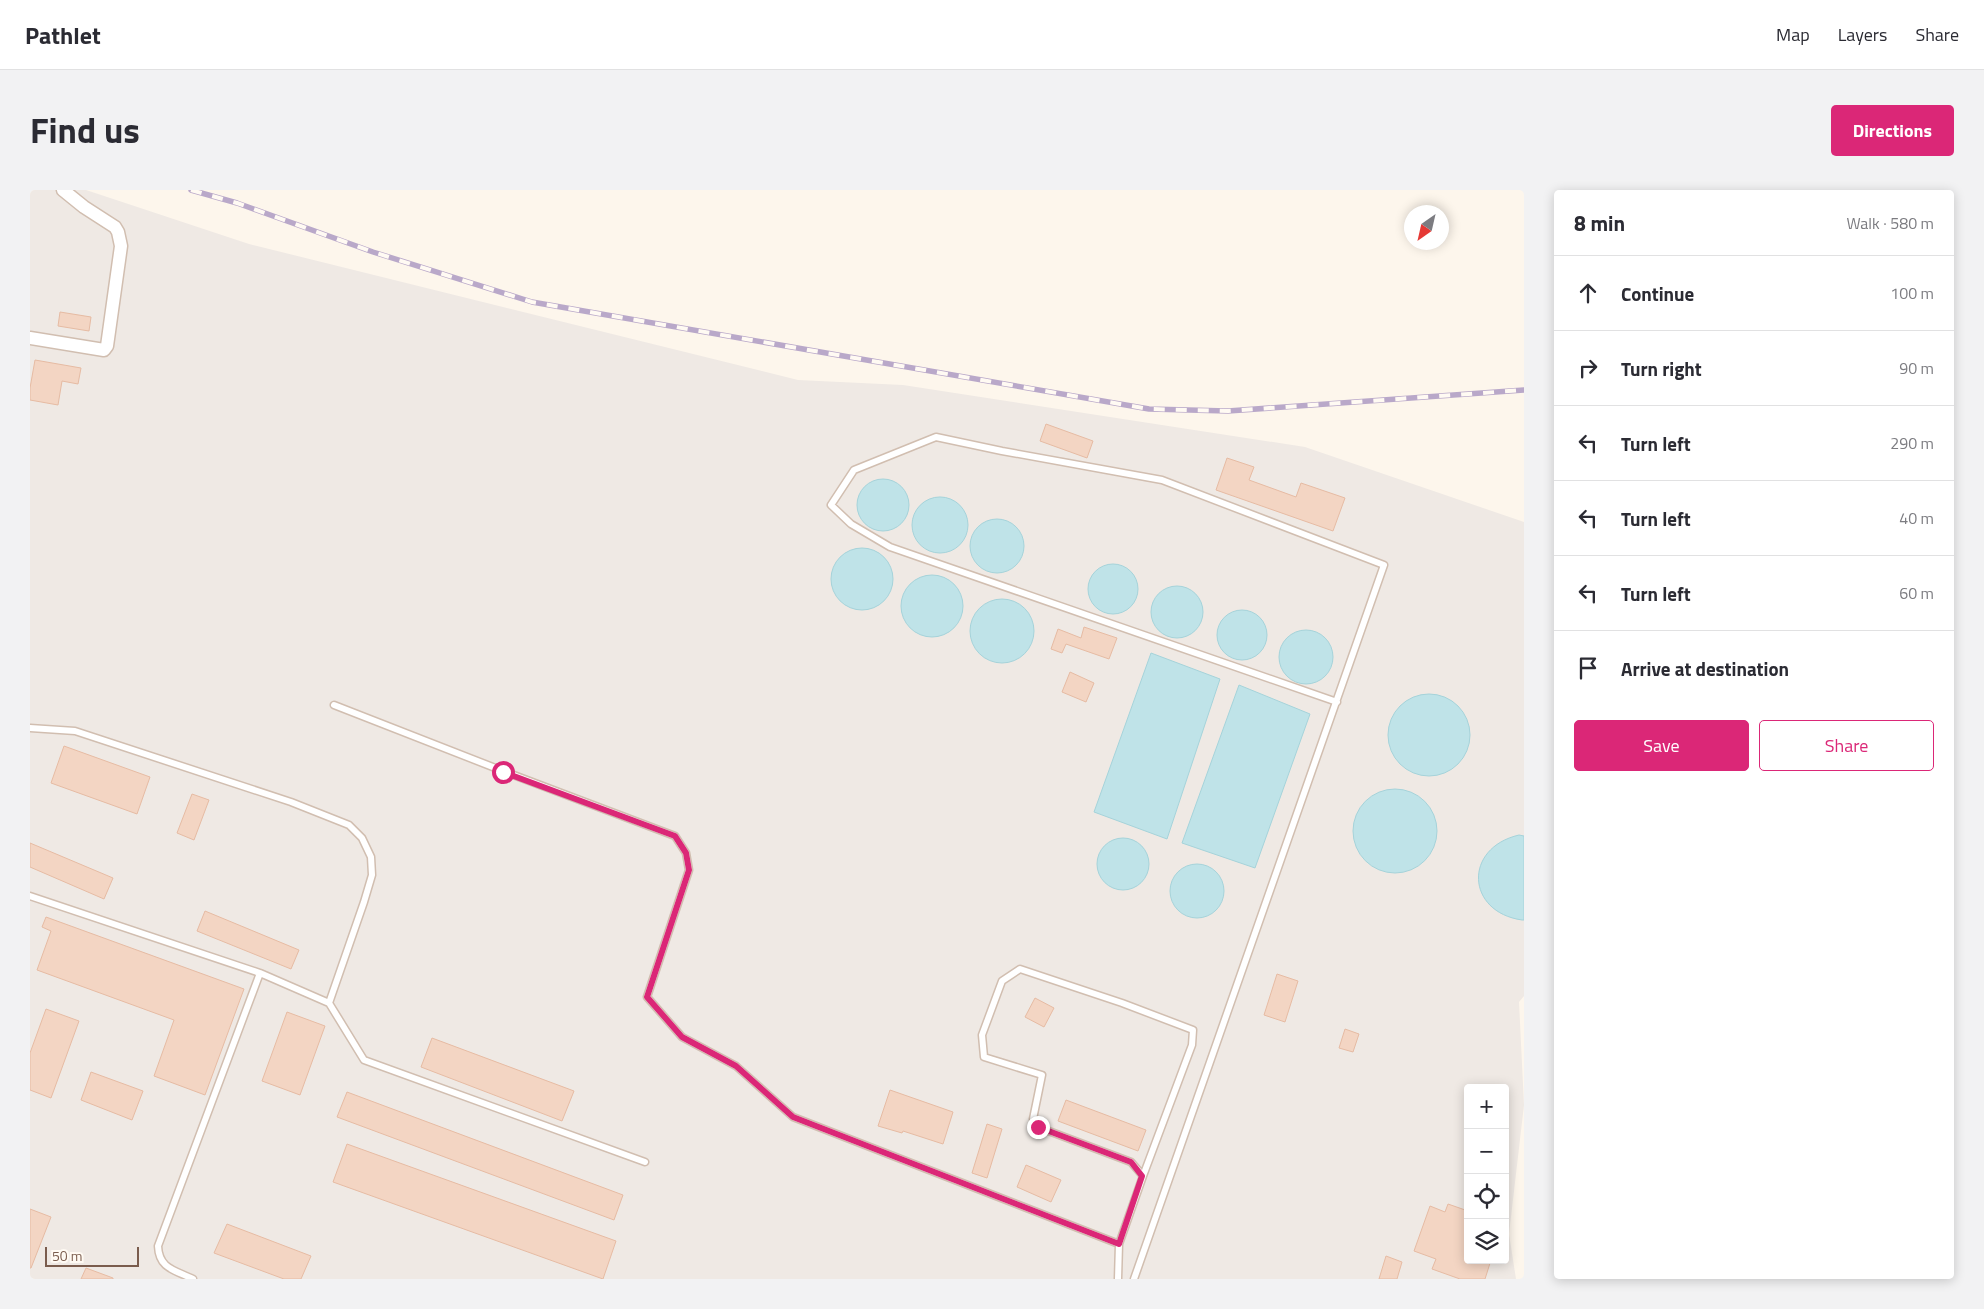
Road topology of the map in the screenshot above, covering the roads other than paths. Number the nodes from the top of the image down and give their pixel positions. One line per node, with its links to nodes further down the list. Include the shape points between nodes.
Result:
1 (63, 190): 2 (street, via 118,232 121,246 106,346 104,350)
2 (30, 338)
3 (1337, 702): 3 (lane, via 1384,565 1162,480 936,437 854,470 831,505 851,524 890,547); 14 (lane)
4 (334, 705): 11 (lane, via 675,836 686,853 689,870 647,997 682,1037 736,1066 793,1117)
5 (30, 728): 8 (lane, via 75,731 291,802 350,825 362,838 370,857 372,876)
6 (30, 896): 7 (lane)
7 (260, 973): 8 (lane); 12 (lane, via 158,1246 162,1262)
8 (329, 1003): 9 (lane, via 364,1060)
9 (645, 1162)
10 (1142, 1176): 10 (lane, via 1131,1162 1038,1127 1033,1118 1042,1075 984,1057 982,1035 1002,981 1020,969 1193,1030 1192,1045); 11 (lane)
11 (1119, 1244): 13 (lane)
12 (193, 1279)
13 (1118, 1279)
14 (1134, 1279)

